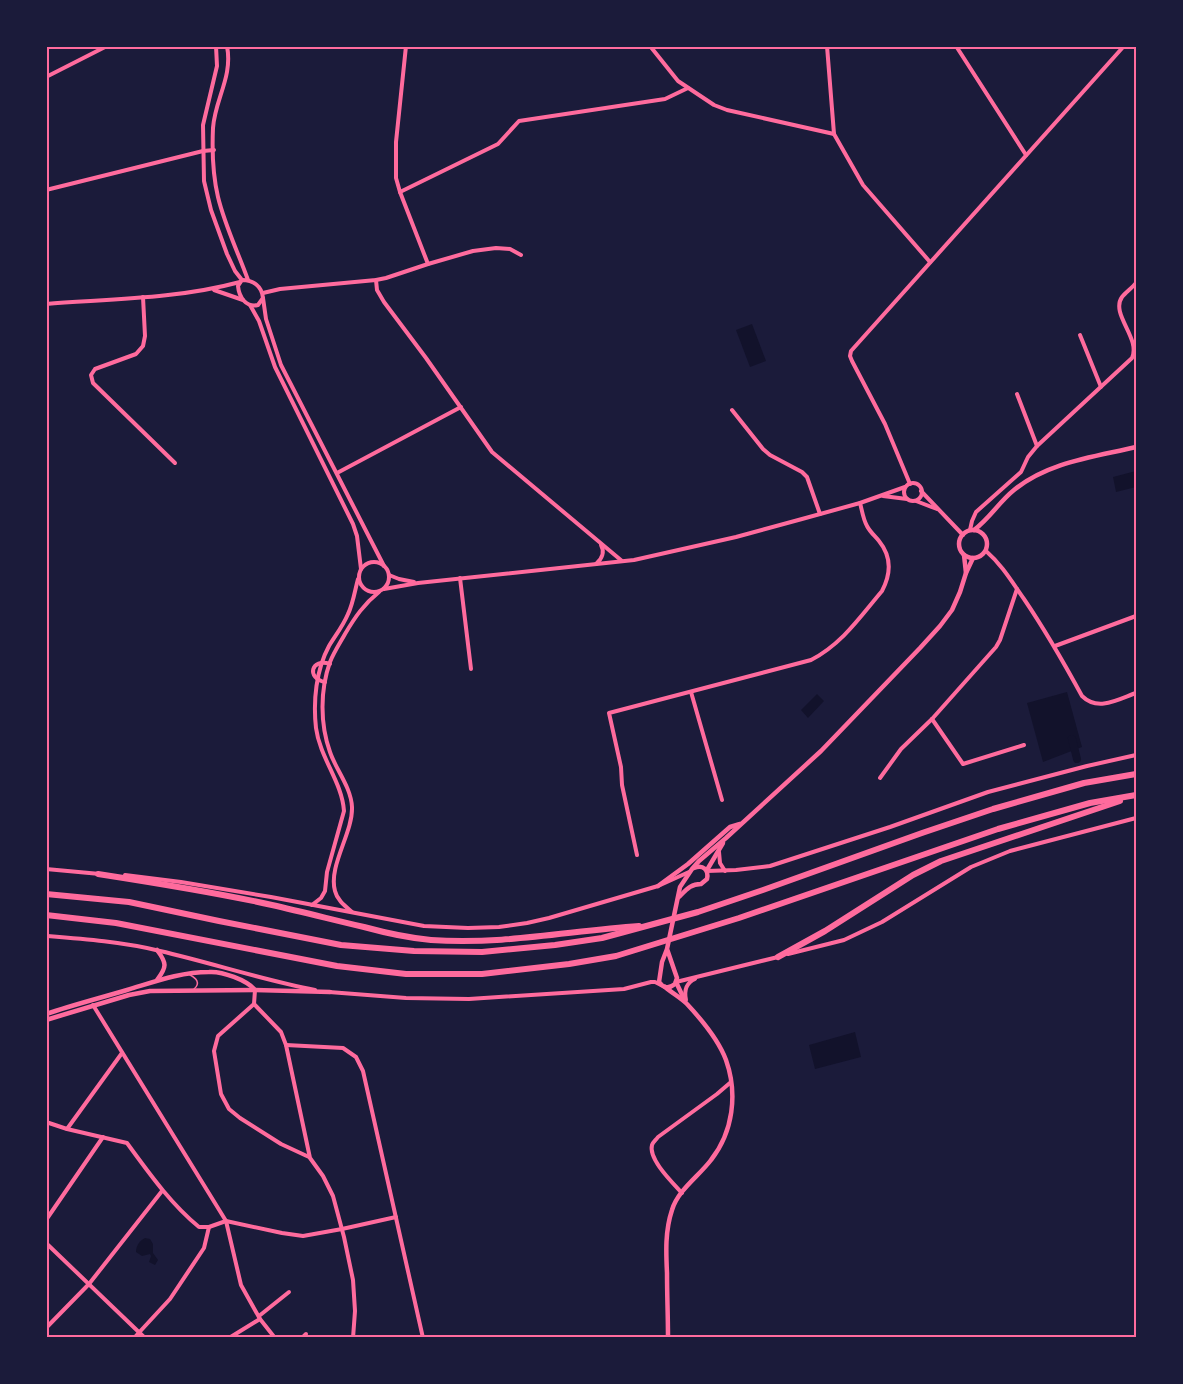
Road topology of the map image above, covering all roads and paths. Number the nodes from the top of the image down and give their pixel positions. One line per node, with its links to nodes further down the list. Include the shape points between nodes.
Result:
1 (106, 46): 9 (street)
2 (216, 46): 13 (street, via 217,66 203,125)
3 (227, 46): 12 (street, via 229,69 213,126)
4 (406, 46): 16 (street, via 396,142)
5 (650, 46): 10 (street)
6 (827, 46): 11 (street)
7 (957, 46): 14 (street)
8 (1124, 46): 14 (street)
9 (46, 77)
10 (688, 88): 11 (street, via 727,110); 16 (street, via 665,99 519,121 498,144)
11 (834, 134): 18 (street, via 863,185)
12 (214, 150): 13 (street); 20 (street, via 217,195)
13 (203, 151): 15 (street); 22 (street, via 210,210)
14 (1026, 155): 18 (street)
15 (46, 190)
16 (400, 192): 19 (street)
17 (520, 255): 19 (street, via 496,248)
18 (930, 262): 40 (street, via 850,356)
19 (428, 264): 21 (street)
20 (248, 280): 22 (street); 25 (street)
21 (376, 280): 25 (street, via 280,289); 34 (street, via 384,302)
22 (241, 281): 24 (street); 27 (street, via 238,291)
23 (1137, 283): 31 (street, via 1119,305)
24 (213, 289): 26 (street); 27 (street)
25 (263, 295): 29 (street, via 258,305); 39 (street, via 266,319 281,364)
26 (142, 297): 28 (street); 38 (street, via 146,336 143,346 136,354 95,369 91,375 93,383)
27 (243, 300): 29 (street)
28 (46, 304)
29 (250, 305): 60 (street, via 275,367 351,518)
30 (1080, 336): 32 (street)
31 (1134, 339): 32 (street, via 1132,357)
32 (1101, 387): 36 (street)
33 (1017, 394): 36 (street)
34 (461, 407): 39 (street); 53 (street, via 492,452)
35 (732, 410): 48 (street, via 763,449 807,477)
36 (1037, 446): 50 (street, via 1021,472 976,512)
37 (1137, 447): 49 (main road, via 1039,473 1011,492)
38 (176, 462)
39 (337, 473): 59 (street)
40 (910, 484): 41 (street); 42 (street)
41 (905, 487): 43 (street); 44 (street)
42 (921, 491): 45 (street); 47 (street)
43 (879, 496): 44 (street); 46 (street)
44 (907, 499): 45 (street)
45 (916, 501): 47 (street)
46 (860, 503): 48 (street); 76 (street, via 867,526 885,550 889,571 882,591 838,642 812,660)
47 (938, 510): 52 (street)
48 (820, 514): 57 (street)
49 (987, 519): 50 (main road); 51 (main road)
50 (972, 530): 51 (main road); 52 (main road)
51 (983, 534): 54 (main road)
52 (963, 535): 55 (main road, via 959,543)
53 (601, 544): 57 (street); 58 (street, via 603,553)
54 (986, 551): 56 (main road); 67 (street)
55 (964, 555): 56 (main road); 61 (main road)
56 (973, 558): 61 (main road)
57 (623, 561): 58 (street)
58 (595, 564): 63 (street)
59 (384, 566): 60 (street, via 375,562); 62 (street)
60 (361, 569): 64 (street)
61 (966, 573): 86 (main road, via 952,610 940,626 821,751)
62 (389, 575): 65 (street); 66 (street)
63 (460, 578): 65 (street); 73 (street)
64 (358, 579): 68 (street, via 365,590); 71 (street, via 349,614)
65 (418, 583): 66 (street)
66 (384, 589): 68 (street)
67 (1017, 589): 70 (street); 78 (street, via 996,647)
68 (379, 592): 72 (street, via 356,615)
69 (1137, 616): 70 (street)
70 (1055, 646): 77 (street, via 1087,701 1107,704)
71 (322, 662): 72 (street); 74 (street)
72 (330, 664): 75 (street)
73 (471, 669)
74 (318, 681): 75 (street); 99 (street, via 314,704 316,729 344,811 325,891)
75 (325, 682): 100 (street, via 322,704 326,738 348,790 352,810 334,876 335,891 340,902)
76 (691, 692): 84 (street); 89 (street, via 609,713)
77 (1137, 693)
78 (932, 719): 79 (street, via 963,764); 82 (street, via 901,749)
79 (1024, 745)
80 (1137, 755): 93 (street, via 988,792 770,866)
81 (1137, 774): 102 (highway, via 1084,783 993,808)
82 (880, 778)
83 (1137, 795): 101 (highway, via 1090,803 998,829 616,956 482,974 406,974 337,966 116,923); 106 (highway, via 940,861)
84 (722, 800)
85 (1137, 818): 106 (street, via 1010,851 971,867 882,922 844,940)
86 (743, 823): 87 (main road); 96 (main road, via 730,826)
87 (726, 838): 88 (main road); 91 (main road)
88 (720, 848): 92 (main road); 93 (street, via 719,859)
89 (637, 855)
90 (46, 869): 94 (street)
91 (691, 871): 92 (main road, via 701,866); 95 (main road); 96 (street); 98 (main road, via 680,886)
92 (707, 871): 93 (street); 95 (main road, via 706,881)
93 (725, 871)
94 (98, 874): 99 (street, via 138,876); 102 (highway, via 172,885 429,940 514,940)
95 (696, 884): 98 (main road)
96 (658, 886): 100 (street, via 549,918 499,927 424,926)
97 (46, 894): 102 (highway, via 129,902 341,945 414,951 482,952 555,945)
98 (678, 898): 104 (main road)
99 (311, 905): 100 (street)
100 (352, 912)
101 (46, 915)
102 (655, 925)
103 (46, 936): 105 (street)
104 (667, 949): 110 (main road); 111 (main road, via 659,978)
105 (157, 950): 109 (main road, via 165,965); 114 (street, via 284,984)
106 (778, 957): 108 (street)
107 (189, 974): 109 (main road); 112 (main road, via 212,971 250,984); 113 (lane, via 198,982)
108 (702, 975): 110 (street); 116 (street, via 687,986)
109 (157, 980): 118 (main road)
110 (676, 982): 111 (main road, via 671,987); 116 (main road)
111 (663, 986): 114 (street, via 651,982 624,989 469,999); 116 (main road)
112 (255, 990): 113 (main road); 114 (main road); 115 (street)
113 (191, 992): 117 (main road, via 150,991)
114 (330, 992)
115 (254, 1004): 120 (street, via 281,1032); 126 (street, via 218,1036 214,1051 221,1094 229,1109 240,1118)
116 (686, 1004): 122 (main road, via 721,1049)
117 (93, 1005): 119 (main road); 121 (street)
118 (46, 1014)
119 (46, 1020)
120 (286, 1045): 126 (street); 129 (street, via 343,1048 356,1057 363,1071)
121 (122, 1053): 124 (street); 131 (street)
122 (731, 1082): 128 (main road, via 733,1109 721,1145); 128 (street, via 658,1137 652,1146 655,1160)
123 (46, 1122): 124 (street)
124 (67, 1129): 125 (street)
125 (103, 1137): 127 (street, via 127,1143); 130 (street)
126 (310, 1158): 133 (street, via 333,1196)
127 (162, 1191): 132 (street, via 199,1227); 135 (street)
128 (682, 1193): 146 (main road, via 673,1206 666,1236)
129 (396, 1217): 133 (street); 145 (street)
130 (46, 1220)
131 (226, 1221): 132 (street); 133 (street, via 303,1236); 137 (street, via 241,1285)
132 (209, 1227): 139 (street, via 204,1248 170,1299)
133 (342, 1229): 144 (street, via 353,1280)
134 (46, 1243): 135 (street)
135 (89, 1284): 138 (street); 139 (street)
136 (289, 1292): 137 (street)
137 (260, 1317): 142 (street); 143 (street)
138 (46, 1328)
139 (139, 1332): 140 (street); 141 (street)
140 (134, 1338)
141 (145, 1338)
142 (230, 1338)
143 (275, 1338)
144 (352, 1338)
145 (423, 1338)
146 (668, 1338)

